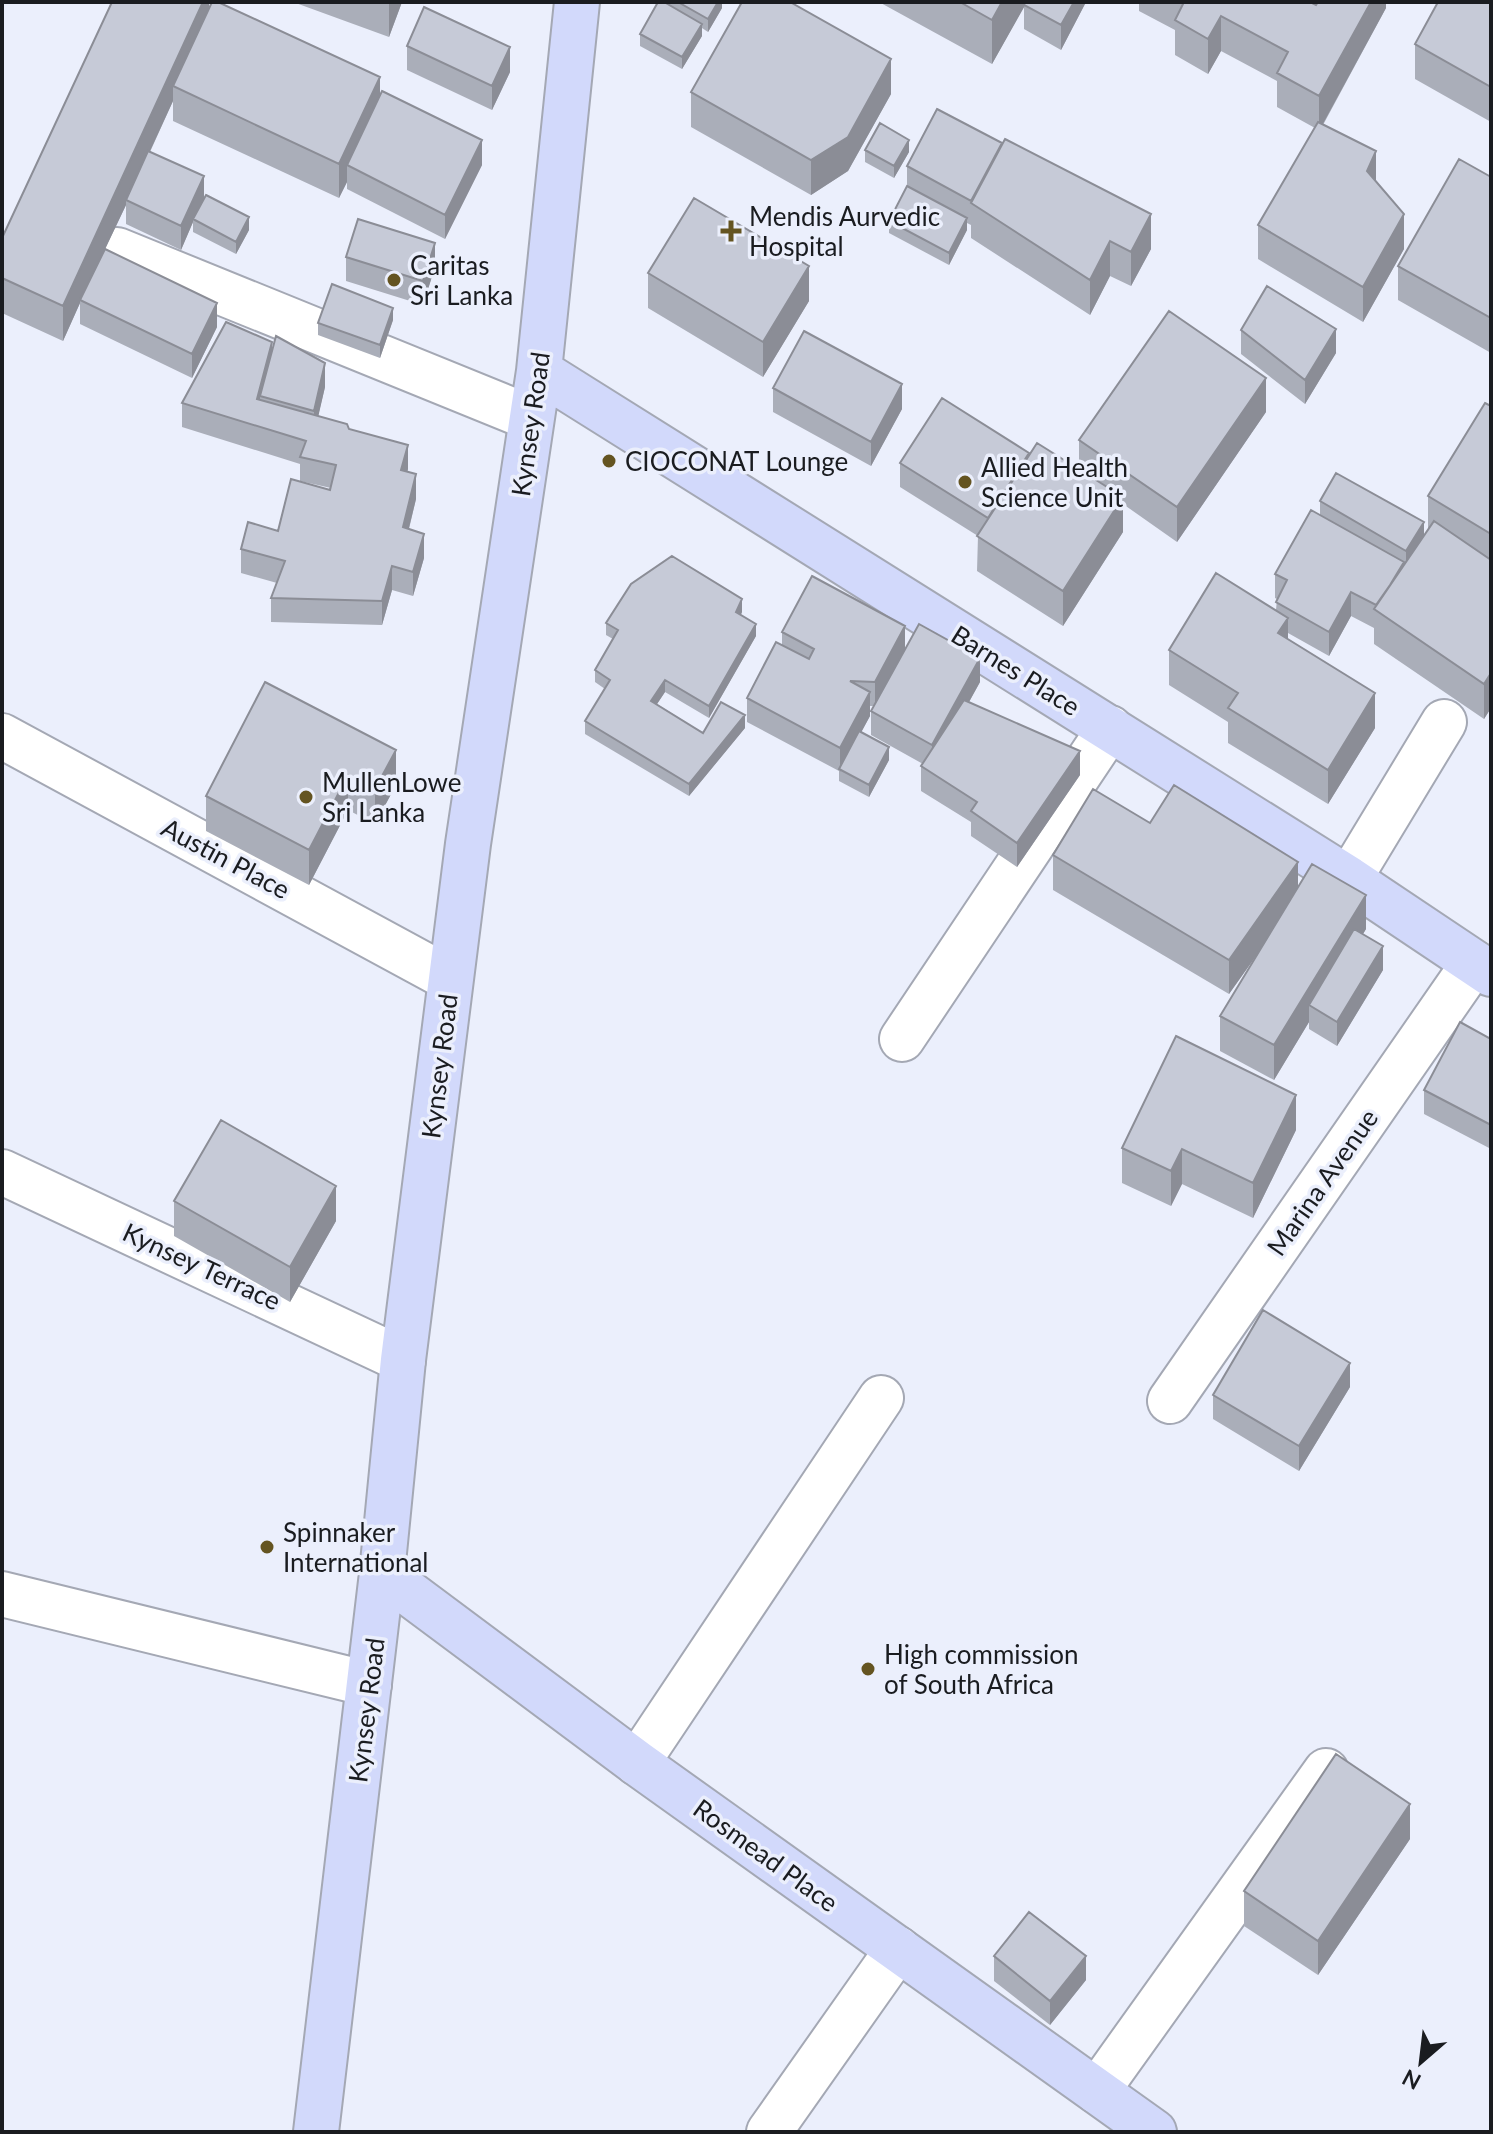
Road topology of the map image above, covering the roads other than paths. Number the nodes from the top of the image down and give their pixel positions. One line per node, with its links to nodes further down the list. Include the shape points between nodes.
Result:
1 (577, 2): 3 (street, Kynsey Road)
2 (117, 250): 4 (street)
3 (539, 371): 4 (street, Kynsey Road); 6 (street, Barnes Place)
4 (531, 418): 10 (street, Kynsey Road)
5 (1444, 722): 8 (street)
6 (1110, 728): 8 (street, Barnes Place); 11 (street)
7 (2, 736): 10 (street, Austin Place)
8 (1349, 879): 9 (street, Barnes Place)
9 (1482, 968): 15 (street, Marina Avenue)
10 (450, 979): 13 (street, Kynsey Road)
11 (902, 1039)
12 (2, 1172): 13 (street, Kynsey Terrace)
13 (403, 1360): 16 (street, Kynsey Road)
14 (881, 1398): 20 (street)
15 (1170, 1401)
16 (382, 1573): 18 (street, Kynsey Road); 20 (street, Rosmead Place)
17 (2, 1594): 18 (street)
18 (369, 1684): 23 (street, Kynsey Road)
19 (1337, 1757): 22 (street)
20 (637, 1763): 21 (street, Rosmead Place)
21 (898, 1949): 22 (street, Rosmead Place); 24 (street)
22 (1097, 2091): 25 (street, Rosmead Place)
23 (316, 2132)
24 (769, 2132)
25 (1154, 2132)

